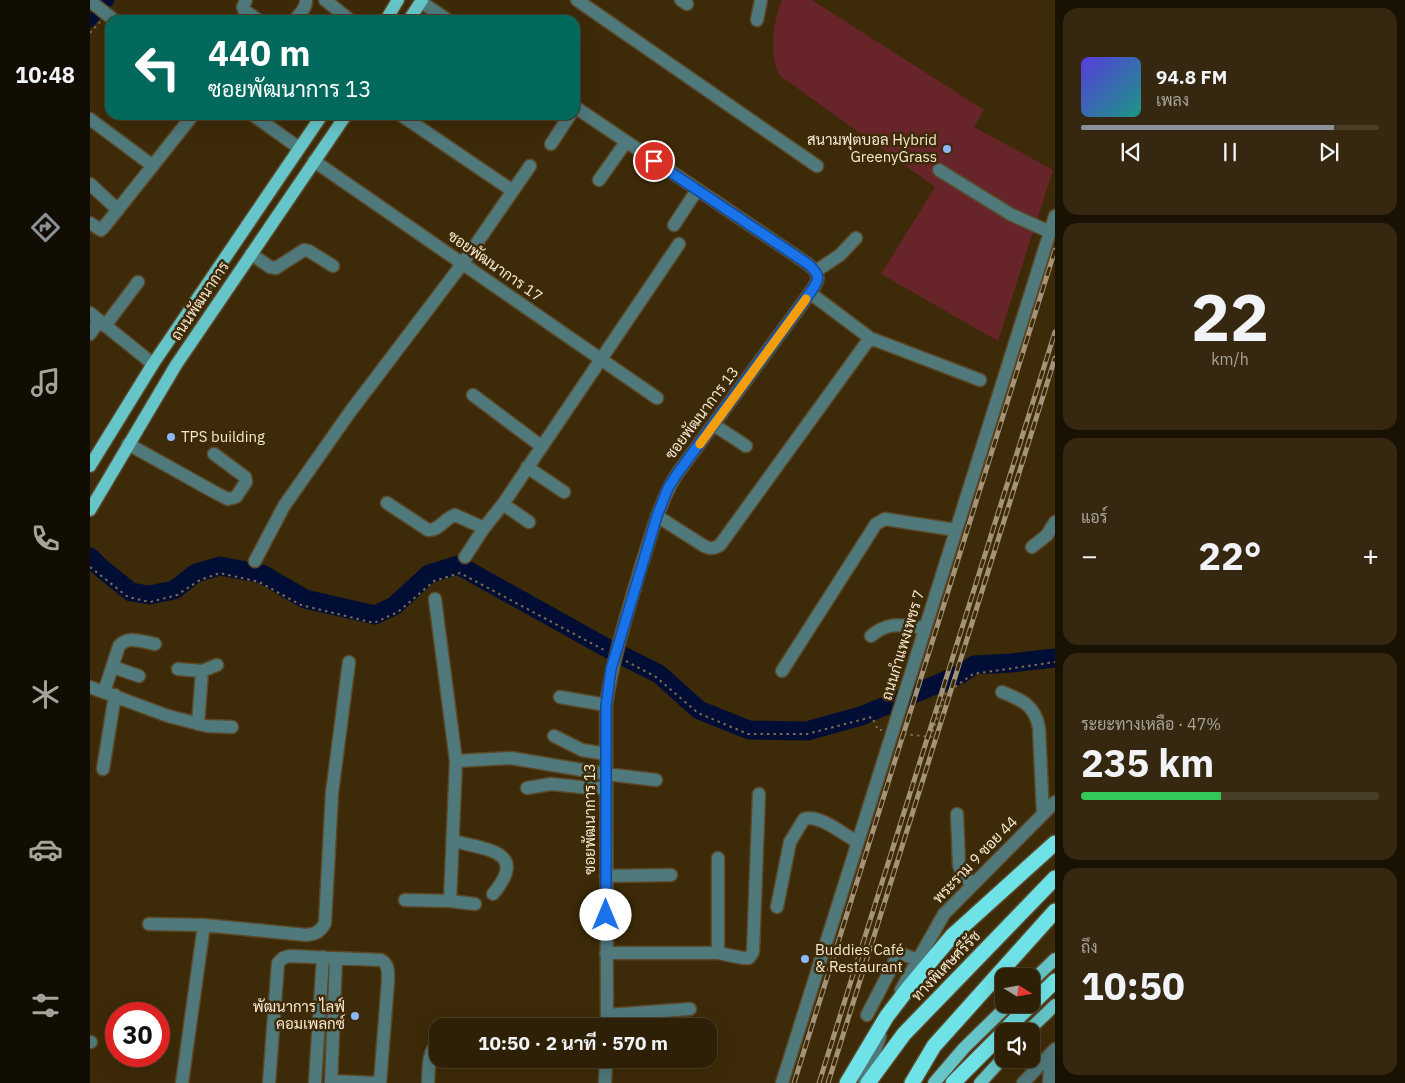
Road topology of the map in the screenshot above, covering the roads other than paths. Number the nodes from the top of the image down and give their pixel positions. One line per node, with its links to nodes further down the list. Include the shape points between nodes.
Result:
1 (246, 0): 10 (street, via 243,7)
2 (306, 0): 11 (street)
3 (325, 0): 12 (street)
4 (398, 0): 13 (main road)
5 (577, 0): 31 (street)
6 (761, 0): 16 (street)
7 (421, 1): 14 (main road); 15 (street)
8 (91, 2): 9 (street)
9 (107, 15)
10 (251, 15)
11 (299, 15)
12 (344, 15)
13 (389, 15)
14 (412, 15)
15 (441, 15)
16 (757, 20)
17 (580, 110): 25 (street)
18 (90, 119): 29 (street)
19 (189, 120): 29 (street)
20 (260, 120): 27 (street)
21 (319, 120): 27 (main road, ถนนพัฒนาการ)
22 (343, 120): 28 (main road, ถนนพัฒนาการ)
23 (408, 120): 36 (street)
24 (567, 120): 26 (street)
25 (626, 142): 33 (street); 35 (street)
26 (551, 144)
27 (299, 148): 54 (main road, ถนนพัฒนาการ)
28 (314, 161): 44 (main road, ถนนพัฒนาการ); 45 (street, ซอยพัฒนาการ 17)
29 (153, 166): 37 (street)
30 (530, 166): 36 (street)
31 (817, 166)
32 (939, 170): 41 (street, via 1010,214)
33 (599, 180)
34 (90, 184): 37 (street)
35 (696, 190): 40 (street); 47 (street)
36 (513, 191): 45 (street)
37 (118, 210): 39 (street, via 102,230)
38 (1055, 216): 41 (street, ถนนกำแพงเพชร 7)
39 (90, 223)
40 (674, 225)
41 (1050, 232): 73 (street, ถนนกำแพงเพชร 7)
42 (856, 238): 47 (street, via 840,255)
43 (679, 244): 53 (street)
44 (251, 254): 46 (street, via 276,268 304,250); 59 (main road, ถนนพัฒนาการ, via 176,365)
45 (463, 263): 53 (street, ซอยพัฒนาการ 17); 76 (street, via 350,412 284,506)
46 (333, 266)
47 (816, 271): 49 (street, ซอยพัฒนาการ 13, via 817,284)
48 (138, 282): 50 (street)
49 (810, 293): 52 (street); 58 (street, ซอยพัฒนาการ 13)
50 (98, 320): 51 (street); 54 (street)
51 (90, 334)
52 (870, 338): 55 (street); 69 (street, via 720,546 704,546)
53 (601, 360): 57 (street, ซอยพัฒนาการ 17); 60 (street)
54 (153, 364): 63 (main road, ถนนพัฒนาการ)
55 (980, 380)
56 (473, 395): 60 (street)
57 (657, 398)
58 (714, 425): 61 (street); 69 (street, ซอยพัฒนาการ 13, via 672,481)
59 (128, 444): 62 (street, via 228,499 236,497 246,482 245,477); 68 (main road, ถนนพัฒนาการ)
60 (541, 446): 64 (street)
61 (746, 446)
62 (214, 454)
63 (90, 466)
64 (527, 467): 65 (street); 67 (street)
65 (564, 492)
66 (387, 503): 72 (street, via 428,530 434,530 455,515)
67 (503, 504): 70 (street); 72 (street)
68 (90, 510)
69 (657, 516): 92 (street, ซอยพัฒนาการ 13, via 619,638)
70 (529, 522)
71 (1055, 522): 74 (street, via 1047,535)
72 (484, 528): 75 (street)
73 (956, 530): 78 (street, ถนนกำแพงเพชร 7); 86 (street, via 885,519 876,524)
74 (1032, 547)
75 (465, 557)
76 (255, 561)
77 (435, 599): 97 (street)
78 (925, 628): 79 (street, via 894,625 881,628); 108 (street, ถนนกำแพงเพชร 7)
79 (871, 636)
80 (155, 644): 83 (street, via 124,641)
81 (349, 662): 122 (street, via 332,794 325,923 316,934 306,935)
82 (217, 664): 85 (street)
83 (113, 667): 87 (street); 90 (street)
84 (178, 669): 85 (street)
85 (202, 671): 93 (street)
86 (782, 671)
87 (139, 676)
88 (90, 687): 90 (street)
89 (1002, 692): 106 (street, via 1032,708 1037,717)
90 (109, 694): 93 (street); 98 (street)
91 (560, 697): 92 (street)
92 (606, 706): 96 (street, ซอยพัฒนาการ 13)
93 (198, 724): 94 (street)
94 (232, 727)
95 (554, 736): 96 (street, via 582,750)
96 (606, 754): 99 (street, ซอยพัฒนาการ 13)
97 (456, 761): 99 (street, via 511,758); 107 (street)
98 (103, 770)
99 (606, 774): 100 (street); 102 (street, ซอยพัฒนาการ 13)
100 (656, 780)
101 (528, 788): 102 (street, via 551,784)
102 (606, 788): 112 (street, ซอยพัฒนาการ 13)
103 (759, 794): 124 (street, via 753,952 749,958)
104 (1055, 802): 106 (street, พระราม 9 ซอย 44)
105 (957, 814): 114 (street, via 959,865)
106 (1043, 814): 114 (street, พระราม 9 ซอย 44)
107 (454, 841): 115 (street, via 497,853 505,859 507,871); 117 (street)
108 (858, 842): 119 (street, via 828,823 804,819 790,842); 153 (street, ถนนกำแพงเพชร 7)
109 (1055, 843): 135 (highway, via 952,936)
110 (718, 858): 124 (street)
111 (671, 875): 112 (street)
112 (606, 876): 123 (street, ซอยพัฒนาการ 13)
113 (1055, 878): 156 (highway, ทางพิเศษศรีรัช, via 904,1034)
114 (972, 885): 128 (street, พระราม 9 ซอย 44, via 944,914)
115 (493, 894)
116 (405, 900): 117 (street)
117 (450, 901): 118 (street)
118 (475, 904)
119 (777, 907)
120 (1055, 911): 157 (highway, via 934,1046)
121 (149, 924): 122 (street)
122 (204, 925): 147 (street)
123 (606, 953): 124 (street); 137 (street, ซอยพัฒนาการ 13)
124 (718, 953)
125 (323, 957): 126 (street); 148 (street, via 289,956 278,963); 149 (street)
126 (336, 958): 146 (street); 150 (street, via 381,960 388,968)
127 (1055, 959): 129 (main road)
128 (918, 960): 134 (street, via 898,955); 135 (street, พระราม 9 ซอย 44)
129 (1040, 973)
130 (1055, 981): 139 (highway)
131 (1055, 1005): 136 (street); 140 (main road)
132 (690, 1008): 138 (street)
133 (1000, 1013): 158 (main road)
134 (867, 1015)
135 (887, 1016): 154 (highway); 155 (street, พระราม 9 ซอย 44)
136 (1055, 1017)
137 (607, 1018)
138 (621, 1018)
139 (1013, 1023)
140 (1036, 1023)
141 (995, 1041): 159 (highway)
142 (1053, 1051): 161 (street); 162 (street)
143 (995, 1067): 160 (main road)
144 (429, 1068): 151 (street)
145 (606, 1068): 152 (street)
146 (331, 1082): 150 (street)
147 (182, 1083)
148 (269, 1083)
149 (315, 1083)
150 (378, 1083)
151 (428, 1083)
152 (605, 1083)
153 (782, 1083)
154 (847, 1083)
155 (864, 1083)
156 (868, 1083)
157 (912, 1083)
158 (934, 1083)
159 (953, 1083)
160 (980, 1083)
161 (1023, 1083)
162 (1049, 1083)

